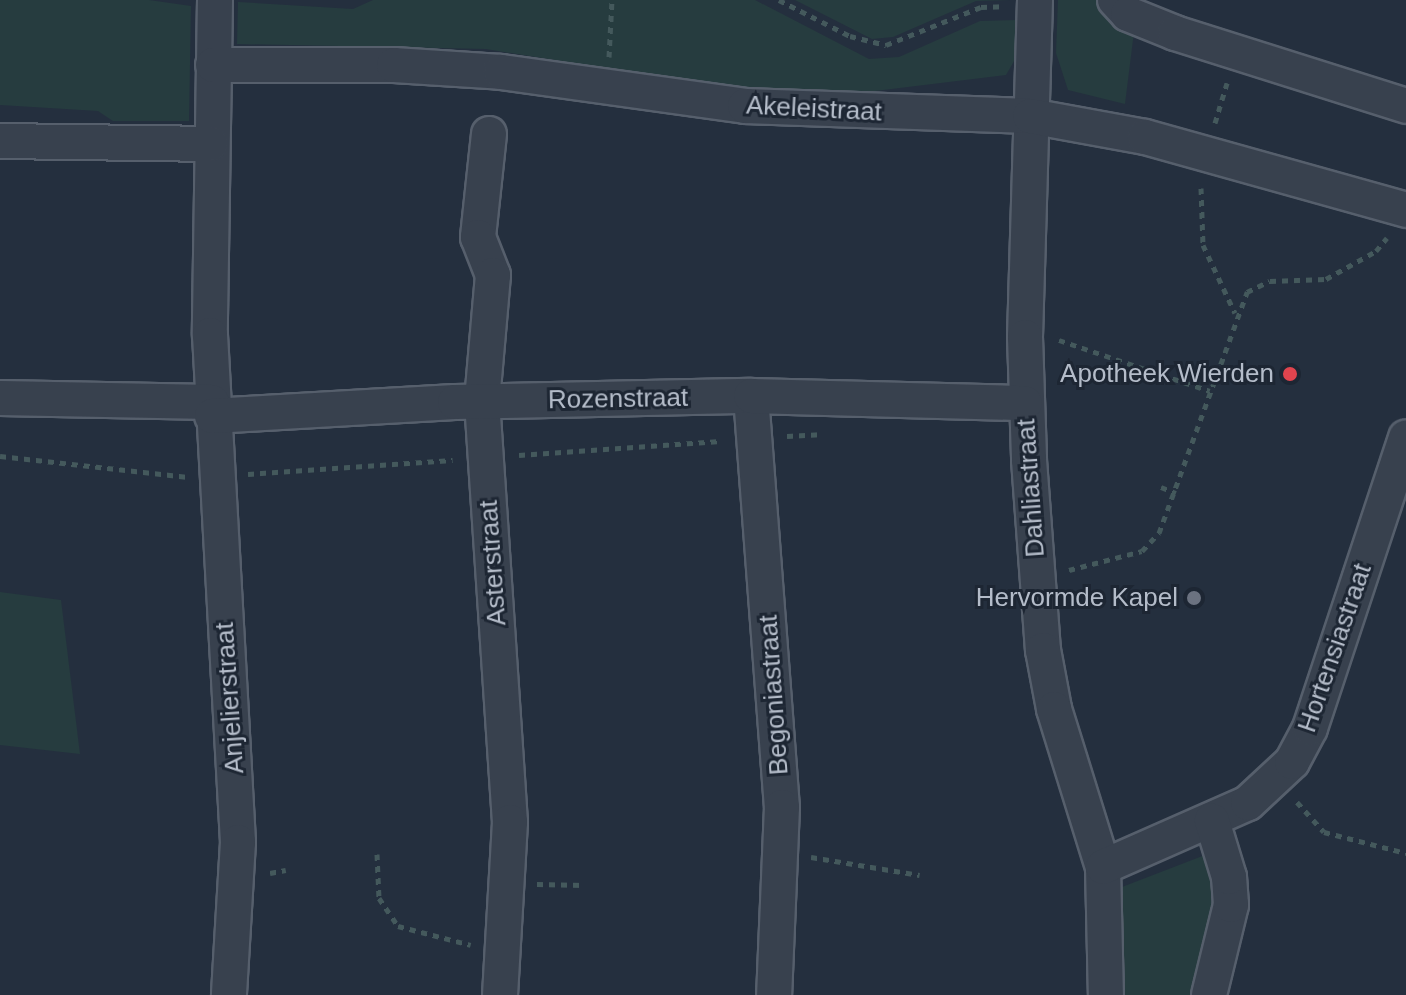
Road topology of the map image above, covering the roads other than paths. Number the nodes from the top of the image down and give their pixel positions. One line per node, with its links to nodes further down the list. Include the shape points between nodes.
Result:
1 (215, 0): 4 (street, Anjelierstraat)
2 (1115, 0): 5 (street, via 1128,14)
3 (1035, 3): 6 (street, Dahliastraat)
4 (213, 65): 6 (street, Akeleistraat, via 394,65 809,111); 9 (street, Anjelierstraat)
5 (1406, 106)
6 (1030, 116): 10 (street, Akeleistraat, via 1205,153); 14 (street, Dahliastraat)
7 (489, 134): 13 (street, Asterstraat, via 478,237 493,275)
8 (0, 141): 9 (street)
9 (211, 144): 15 (street, Anjelierstraat)
10 (1403, 209)
11 (751, 396): 13 (street, Rozenstraat); 14 (street, Rozenstraat); 21 (street, Begoniastraat, via 783,853)
12 (0, 398): 15 (street)
13 (482, 401): 15 (street, Rozenstraat); 20 (street, Asterstraat, via 510,822)
14 (1025, 403): 18 (street, Dahliastraat, via 1037,578 1054,709)
15 (212, 409): 19 (street, Anjelierstraat, via 238,842)
16 (1406, 437): 17 (street, Hortensiastraat, via 1310,728 1278,781)
17 (1212, 821): 18 (street, Hortensiastraat); 23 (street, via 1229,877 1231,905)
18 (1103, 867): 22 (street, Dahliastraat)
19 (229, 995)
20 (500, 995)
21 (774, 995)
22 (1106, 995)
23 (1209, 995)

